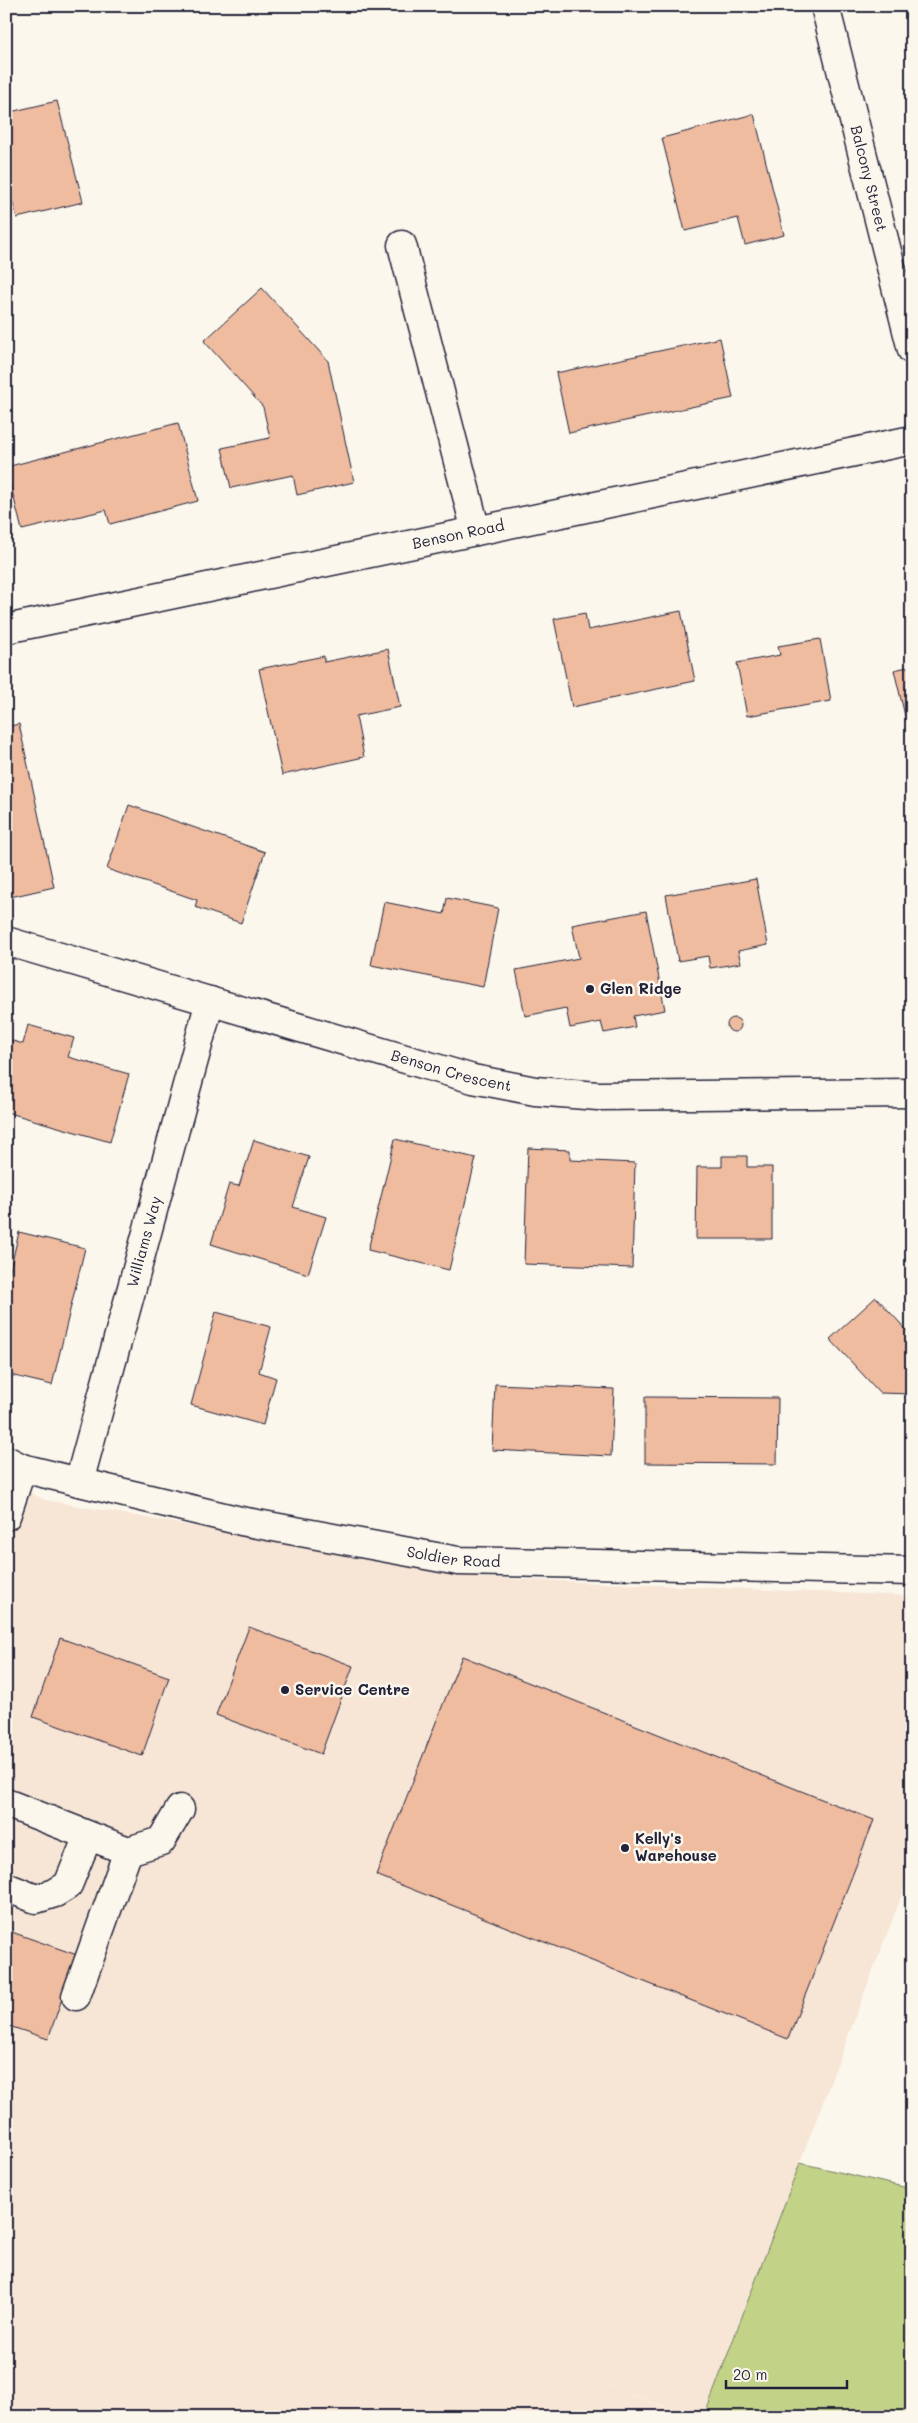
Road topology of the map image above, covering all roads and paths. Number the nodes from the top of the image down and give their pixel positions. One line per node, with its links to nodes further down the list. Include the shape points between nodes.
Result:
1 (825, 6): 3 (street, Balcony Street)
2 (402, 245): 5 (street)
3 (912, 350)
4 (912, 440): 5 (street, Benson Road)
5 (476, 531): 6 (street, Benson Road)
6 (6, 629)
7 (6, 941): 8 (street, Benson Crescent)
8 (210, 1001): 9 (street, Benson Crescent, via 473,1080 535,1091 598,1096); 11 (street, Williams Way)
9 (912, 1093)
10 (14, 1464): 11 (street, Soldier Road); 12 (street)
11 (79, 1482): 13 (street, Soldier Road, via 241,1521 458,1561)
12 (6, 1516)
13 (912, 1571)
14 (6, 1803): 16 (street)
15 (180, 1809): 17 (street, via 160,1841)
16 (88, 1836): 17 (street); 18 (street, via 68,1886 36,1899)
17 (128, 1851): 19 (street)
18 (6, 1887)
19 (76, 1996)

